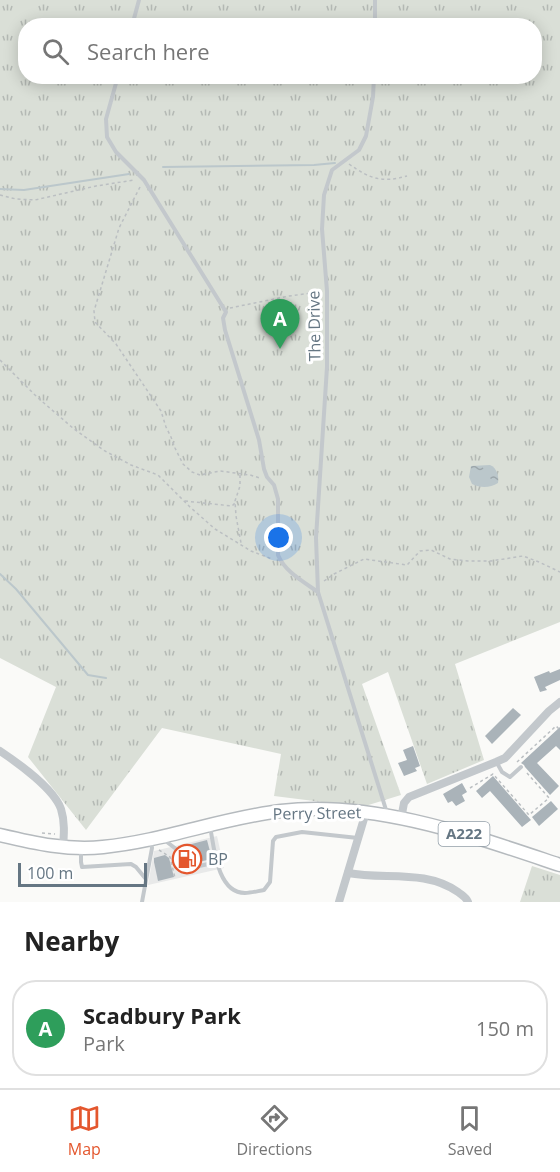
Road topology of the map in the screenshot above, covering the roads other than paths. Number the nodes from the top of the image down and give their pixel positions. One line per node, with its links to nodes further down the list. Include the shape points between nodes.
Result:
1 (140, 0): 3 (lane)
2 (375, 0): 4 (lane)
3 (134, 18)
4 (375, 18)
5 (116, 84): 7 (lane, via 106,119 107,137 144,180 225,309 225,330 259,440 264,469 278,499 278,555 281,564)
6 (374, 84): 7 (lane, The Drive, via 366,136 359,150 332,170 324,195 327,367 316,538)
7 (318, 590): 13 (lane, The Drive)
8 (560, 702): 10 (street)
9 (0, 751): 18 (street, via 48,789 60,807)
10 (496, 762): 11 (lane, via 510,777); 13 (street, via 409,797)
11 (521, 767)
12 (366, 812): 13 (main road, Perry Street / A222); 14 (main road, Perry Street / A222, via 283,811); 16 (street)
13 (395, 817): 21 (main road, Perry Street / A222, via 485,840)
14 (209, 825): 17 (main road, Perry Street / A222); 20 (lane)
15 (0, 835): 18 (main road, Perry Street / A222)
16 (358, 838): 20 (lane, via 302,832 276,837 270,882 264,890 246,893 232,889 225,884); 22 (street)
17 (155, 841): 19 (main road, Perry Street / A222); 20 (lane, via 180,852 186,869); 23 (lane)
18 (63, 847): 19 (main road, Perry Street / A222)
19 (81, 848): 23 (lane, via 82,867 131,864)
20 (217, 862)
21 (560, 865)
22 (348, 873): 25 (street); 26 (street, via 428,878 452,888)
23 (145, 878): 24 (lane)
24 (142, 902)
25 (339, 902)
26 (468, 902)

